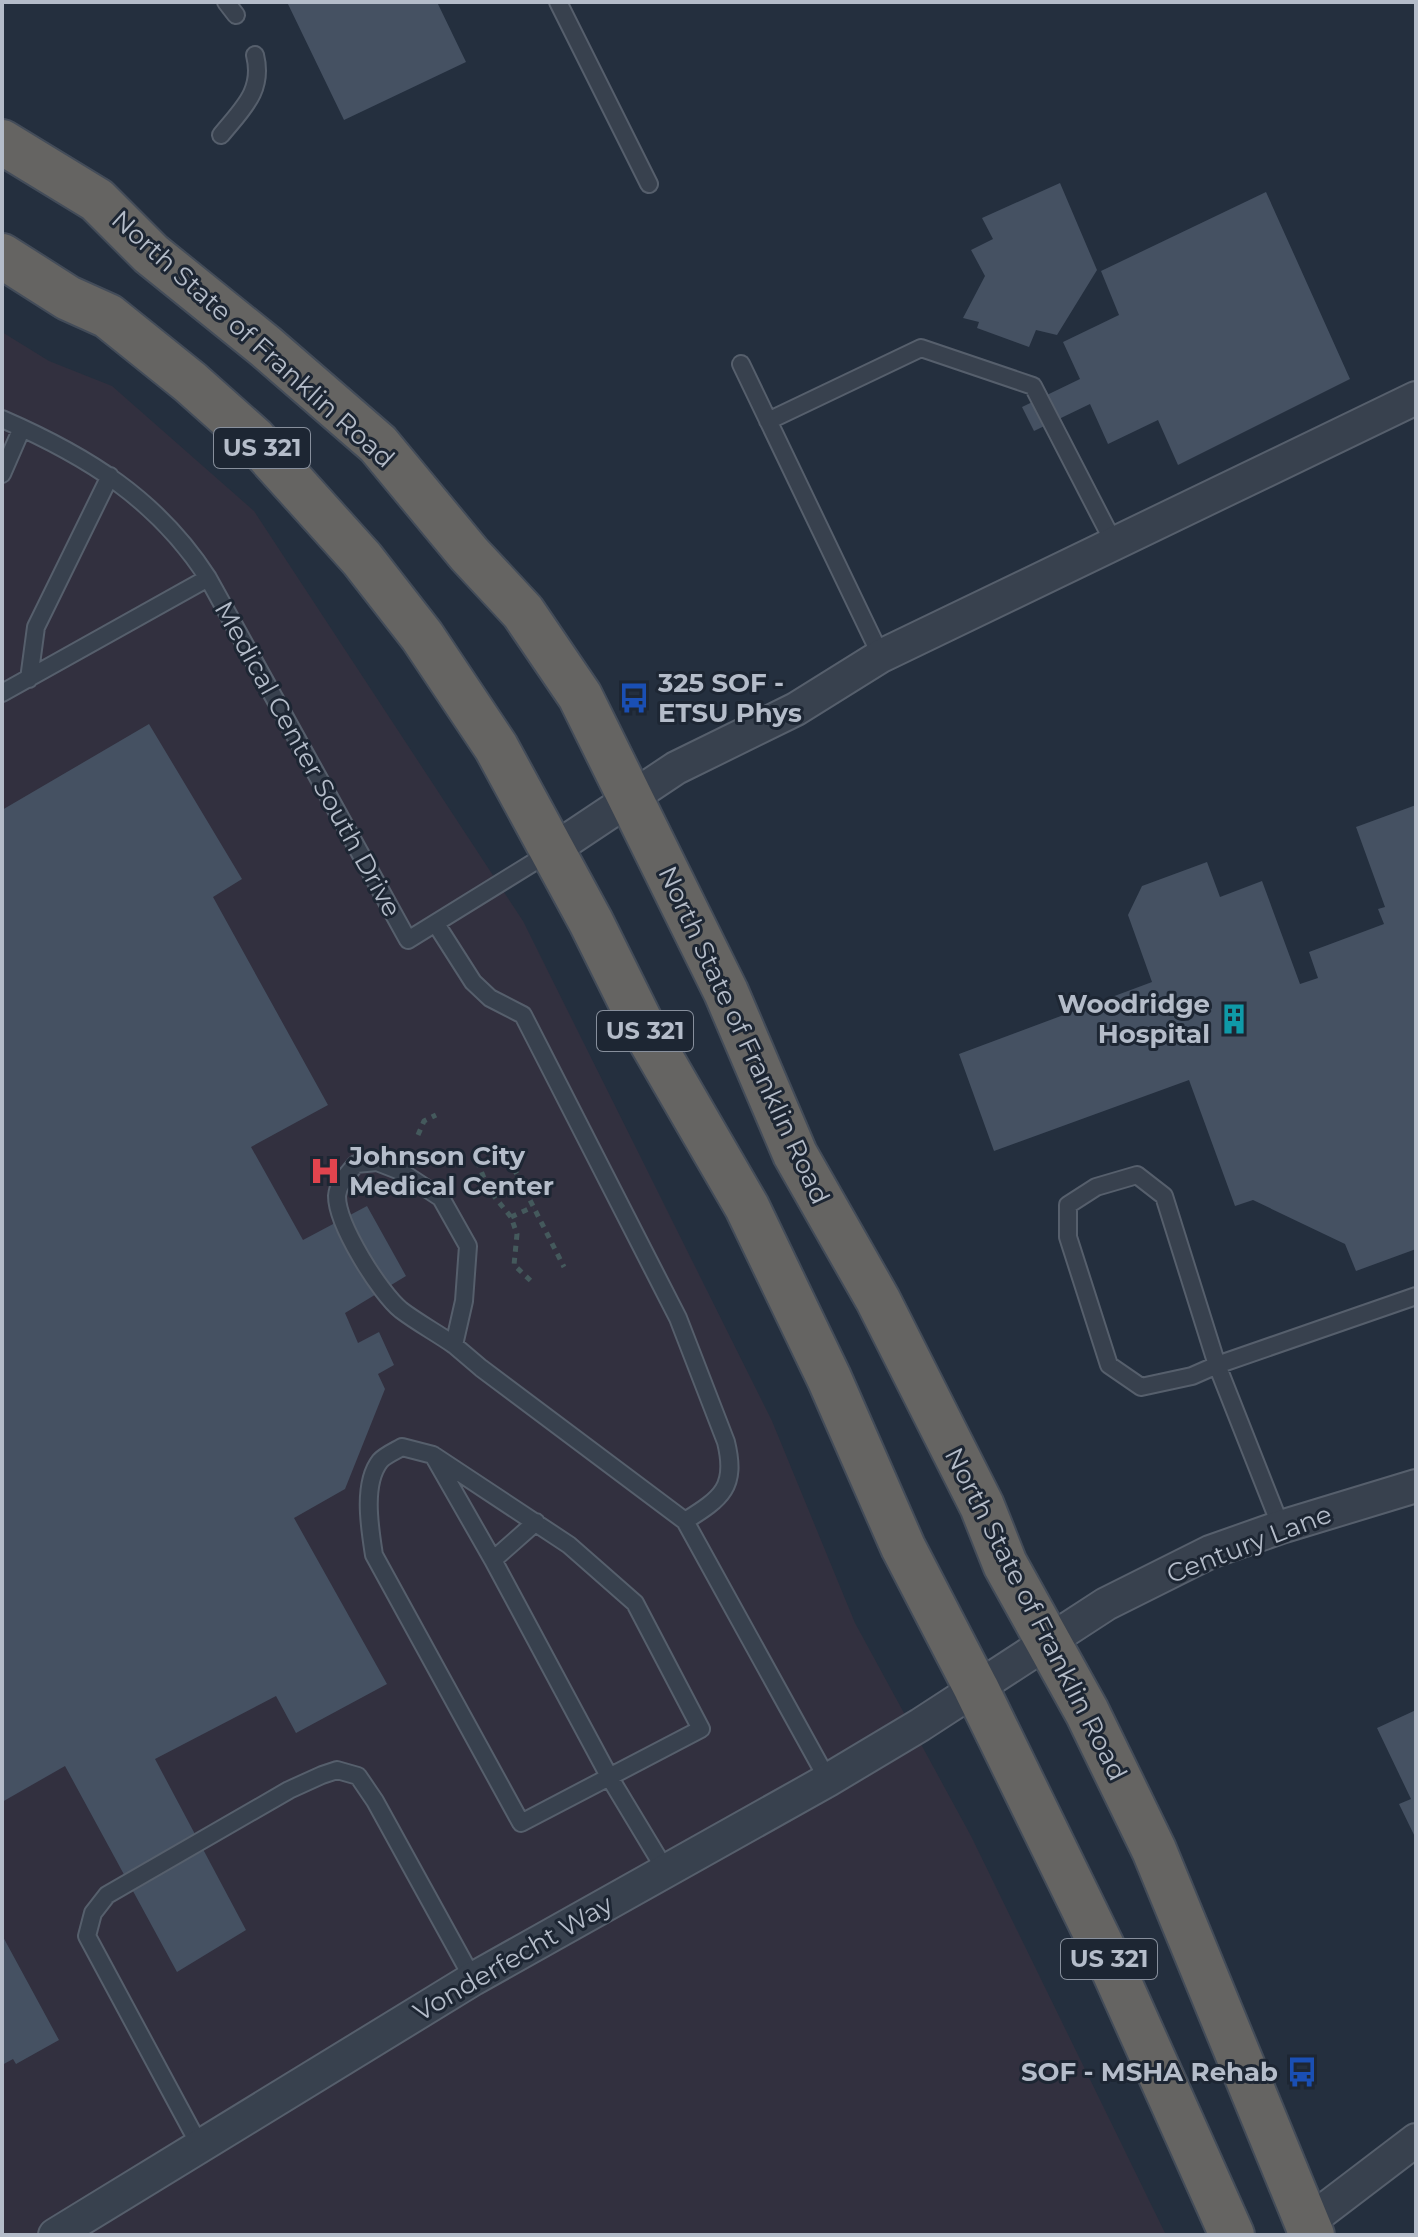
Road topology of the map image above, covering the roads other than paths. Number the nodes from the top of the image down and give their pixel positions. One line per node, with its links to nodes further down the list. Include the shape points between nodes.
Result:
1 (558, 2): 5 (lane)
2 (255, 55): 3 (lane, via 259,72 253,95)
3 (221, 135)
4 (2, 142): 19 (highway, North State of Franklin Road / US 321, via 97,200 151,254 378,444 523,612 580,696)
5 (649, 184)
6 (2, 256): 20 (highway, US 321, via 68,298 108,316 254,439 371,570 454,682)
7 (741, 364): 10 (lane)
8 (1416, 398): 14 (street)
9 (2, 419): 11 (lane, Medical Center South Drive)
10 (768, 421): 14 (lane, via 921,348 1033,386); 16 (lane)
11 (22, 428): 12 (lane); 13 (lane, Medical Center South Drive)
12 (2, 474)
13 (110, 476): 15 (lane, Medical Center South Drive, via 157,513); 17 (lane, via 36,627)
14 (1114, 543): 16 (street)
15 (208, 578): 17 (lane); 21 (lane, Medical Center South Drive, via 408,940)
16 (881, 656): 19 (street, via 796,709 676,768)
17 (29, 679): 18 (lane)
18 (2, 693)
19 (630, 799): 20 (street); 31 (highway, North State of Franklin Road / US 321, via 726,992 795,1154 878,1300 982,1506 1005,1564)
20 (553, 850): 21 (lane); 32 (highway, US 321, via 644,1029 747,1207 903,1547)
21 (436, 924): 27 (lane, via 473,982 523,1015 678,1318 730,1459 726,1489)
22 (1416, 1296): 24 (lane)
23 (454, 1345): 23 (lane, via 468,1246 441,1198 400,1171 377,1162 356,1164 337,1196 357,1250 399,1309); 27 (lane)
24 (1217, 1365): 24 (lane, via 1141,1387 1109,1365 1068,1237 1068,1205 1096,1187 1137,1175 1164,1196); 29 (lane)
25 (433, 1455): 28 (lane); 30 (lane); 33 (lane, via 402,1447 380,1461 369,1492 369,1521 374,1555 436,1670 521,1823)
26 (1416, 1486): 29 (street, Century Lane)
27 (685, 1521): 34 (lane)
28 (536, 1522): 30 (lane); 33 (lane, via 635,1603 701,1729)
29 (1281, 1527): 31 (street, Century Lane, via 1210,1552 1106,1604)
30 (493, 1560): 33 (lane)
31 (1048, 1641): 32 (street, Century Lane); 39 (highway, North State of Franklin Road / US 321, via 1154,1850)
32 (976, 1688): 34 (street, Vonderfecht Way); 41 (highway, US 321, via 1114,1971)
33 (610, 1778): 35 (lane)
34 (828, 1780): 35 (street, Vonderfecht Way)
35 (666, 1871): 36 (street, Vonderfecht Way)
36 (473, 1979): 38 (street, Vonderfecht Way); 38 (lane, via 375,1801 358,1776 337,1770 289,1790 107,1895 93,1913 87,1936)
37 (1416, 2140): 39 (street)
38 (200, 2146): 40 (street, Vonderfecht Way)
39 (1309, 2229)
40 (55, 2235)
41 (1232, 2235)

